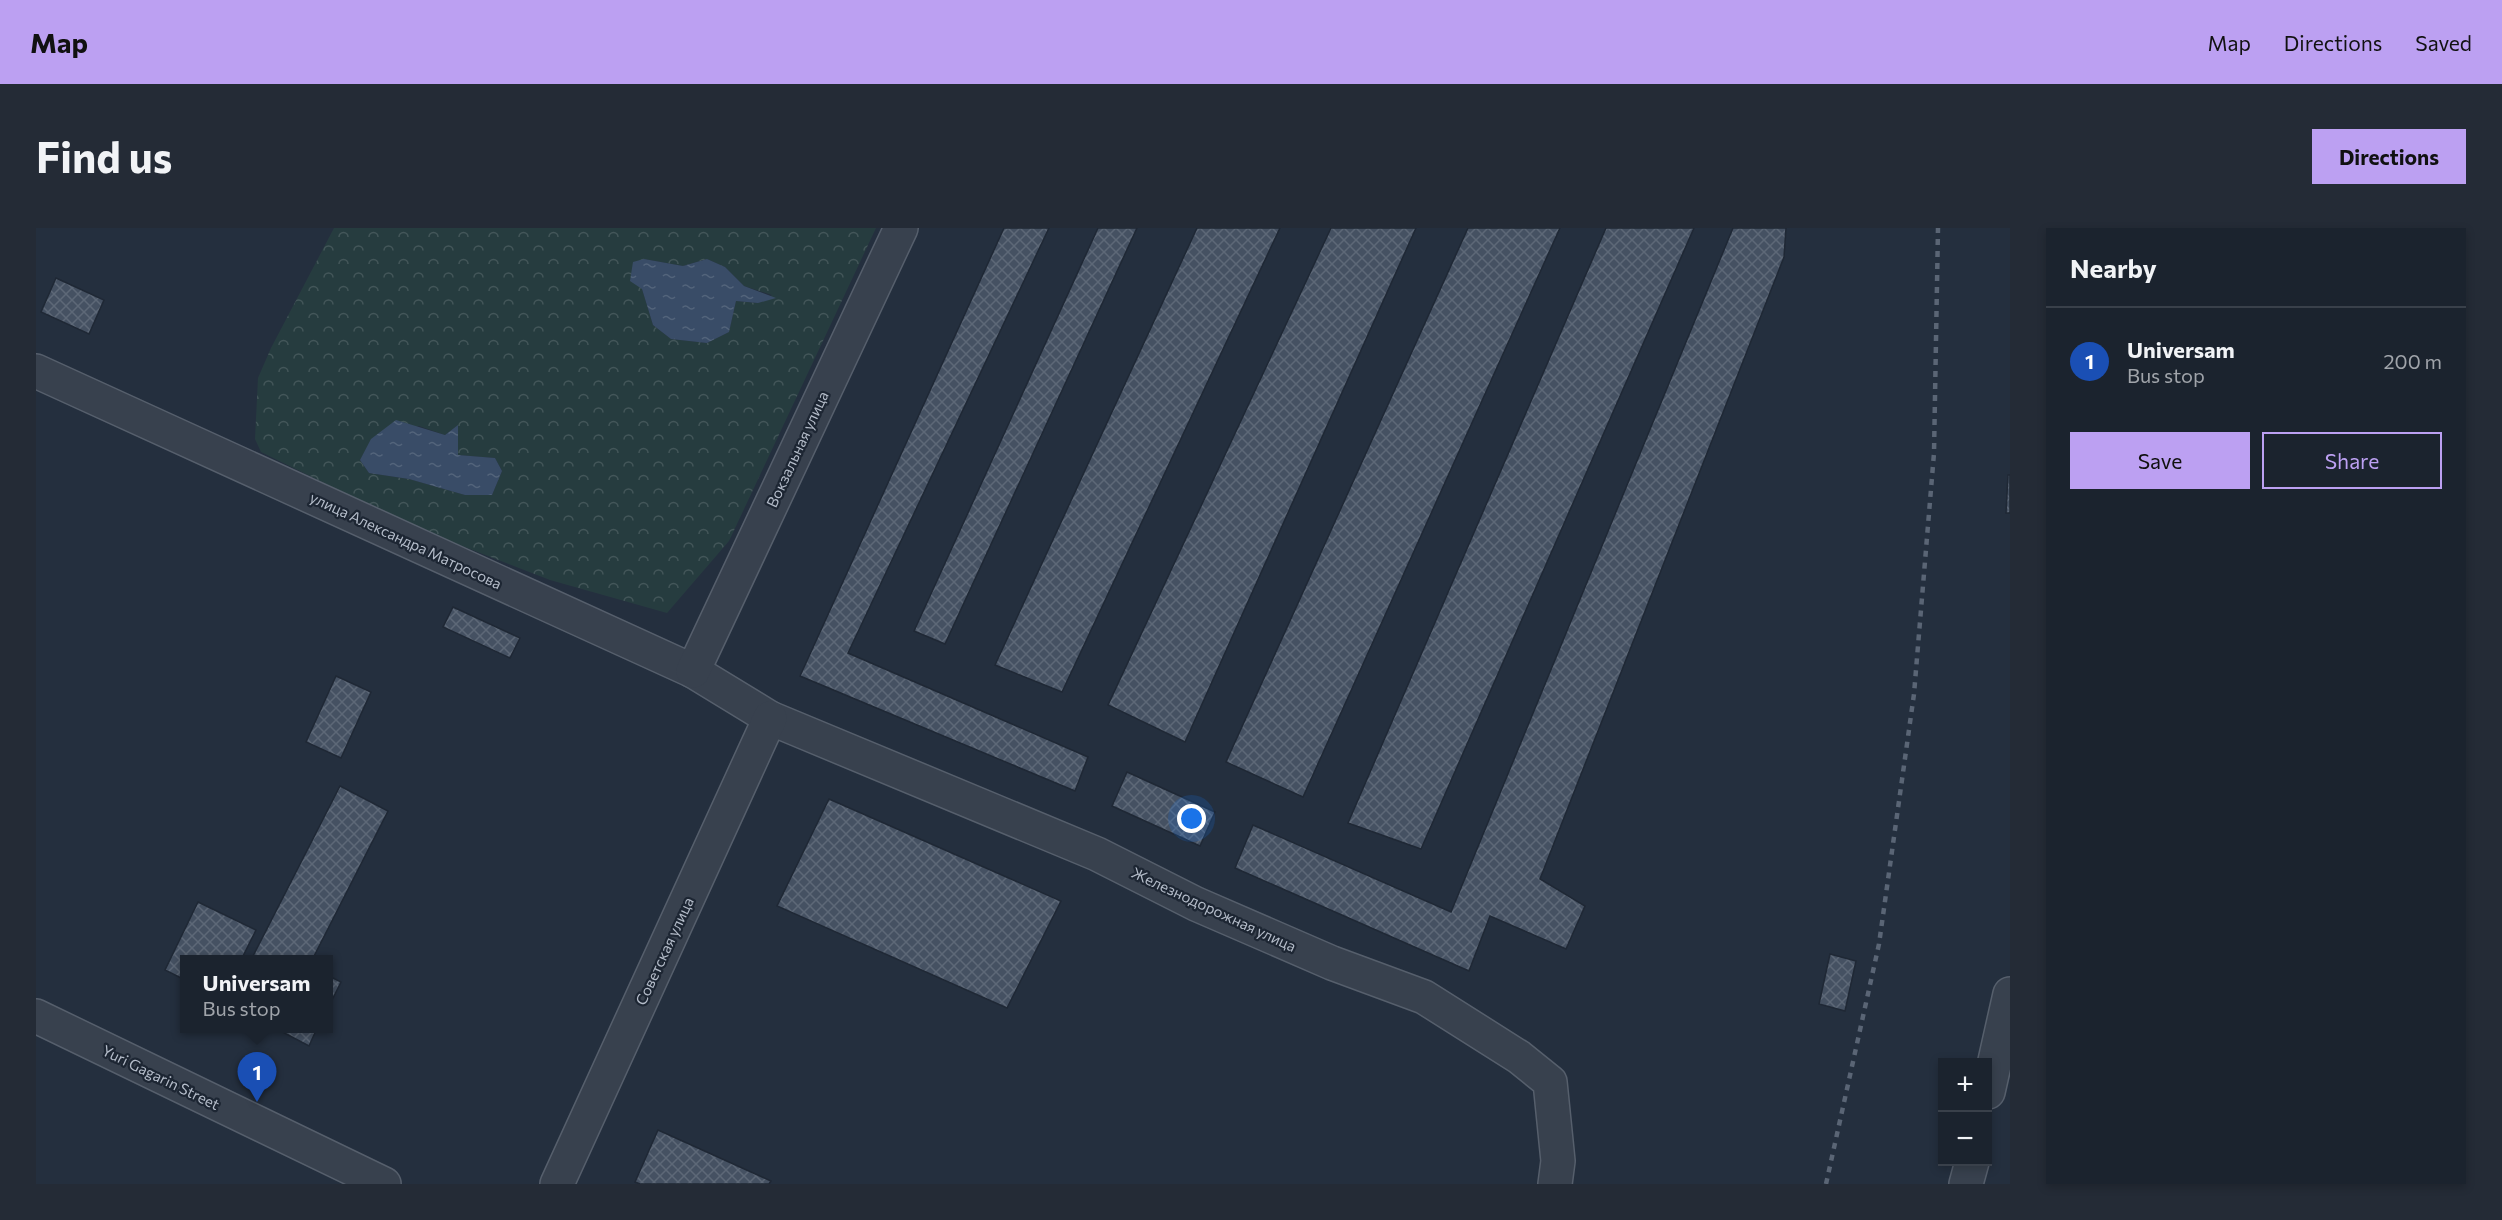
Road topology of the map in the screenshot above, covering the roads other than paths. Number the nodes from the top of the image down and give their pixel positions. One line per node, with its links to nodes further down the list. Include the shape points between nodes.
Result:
1 (901, 228): 3 (street, Вокзальная улица)
2 (36, 371): 3 (street, улица Александра Матросова)
3 (693, 671): 4 (street, улица Александра Матросова)
4 (770, 718): 10 (street, Советская улица); 11 (street, Железнодорожная улица, via 1097,854 1196,904 1332,963 1424,997 1520,1057 1550,1082 1558,1161)
5 (2010, 994): 7 (street)
6 (36, 1016): 9 (street, Yuri Gagarin Street)
7 (1992, 1074)
8 (1971, 1166): 12 (street)
9 (384, 1184)
10 (557, 1184)
11 (1555, 1184)
12 (1966, 1184)

